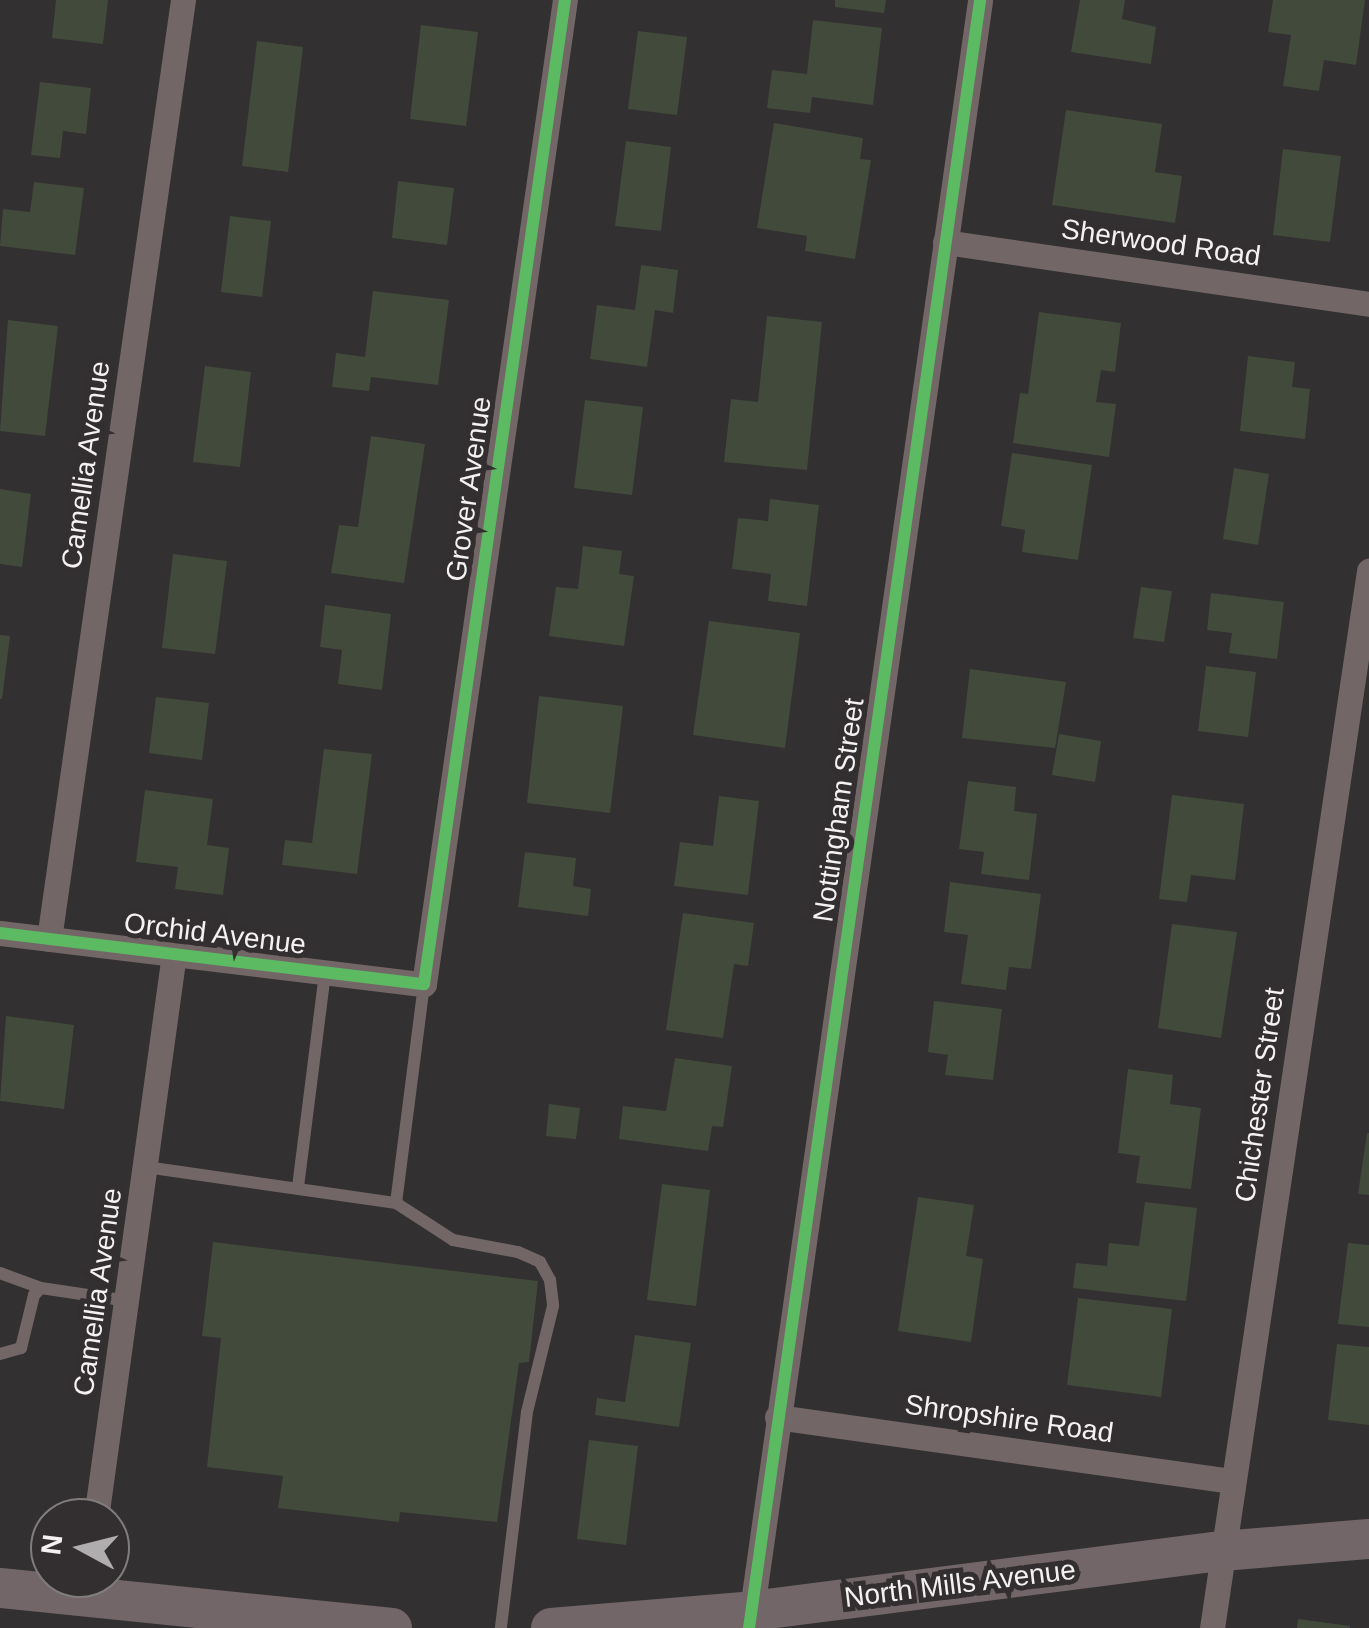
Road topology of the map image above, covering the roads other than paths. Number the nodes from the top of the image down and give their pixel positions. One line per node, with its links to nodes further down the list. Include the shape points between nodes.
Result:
1 (183, 0): 8 (street, Camellia Avenue)
2 (564, 0): 11 (street, Grover Avenue)
3 (980, 0): 4 (street, Nottingham Street)
4 (945, 242): 5 (street, Sherwood Road); 19 (street, Nottingham Street)
5 (1369, 304)
6 (1369, 571): 20 (street, Chichester Street)
7 (0, 933): 8 (street, Orchid Avenue)
8 (50, 939): 9 (street, Orchid Avenue)
9 (174, 954): 10 (street, Orchid Avenue); 12 (street, Camellia Avenue)
10 (324, 973): 11 (street, Orchid Avenue); 13 (lane)
11 (424, 984): 14 (lane)
12 (146, 1167): 13 (lane); 17 (street, Camellia Avenue)
13 (298, 1187): 14 (lane)
14 (396, 1204): 30 (lane, via 454,1240 540,1262 550,1280 553,1306 526,1412)
15 (0, 1273): 16 (lane)
16 (41, 1288): 17 (lane); 18 (lane, via 21,1348)
17 (128, 1301): 21 (street, Camellia Avenue)
18 (0, 1354)
19 (777, 1417): 20 (street, Shropshire Road); 27 (street, Nottingham Street)
20 (1233, 1481): 23 (street, Chichester Street)
21 (99, 1498)
22 (1369, 1539): 23 (main road, North Mills Avenue)
23 (1222, 1551): 27 (main road, North Mills Avenue); 32 (street, Chichester Street)
24 (0, 1588): 25 (main road)
25 (30, 1588)
26 (130, 1596): 28 (main road)
27 (751, 1619): 31 (main road, North Mills Avenue)
28 (265, 1622): 29 (main road)
29 (392, 1628)
30 (501, 1628)
31 (551, 1628)
32 (1212, 1628)

